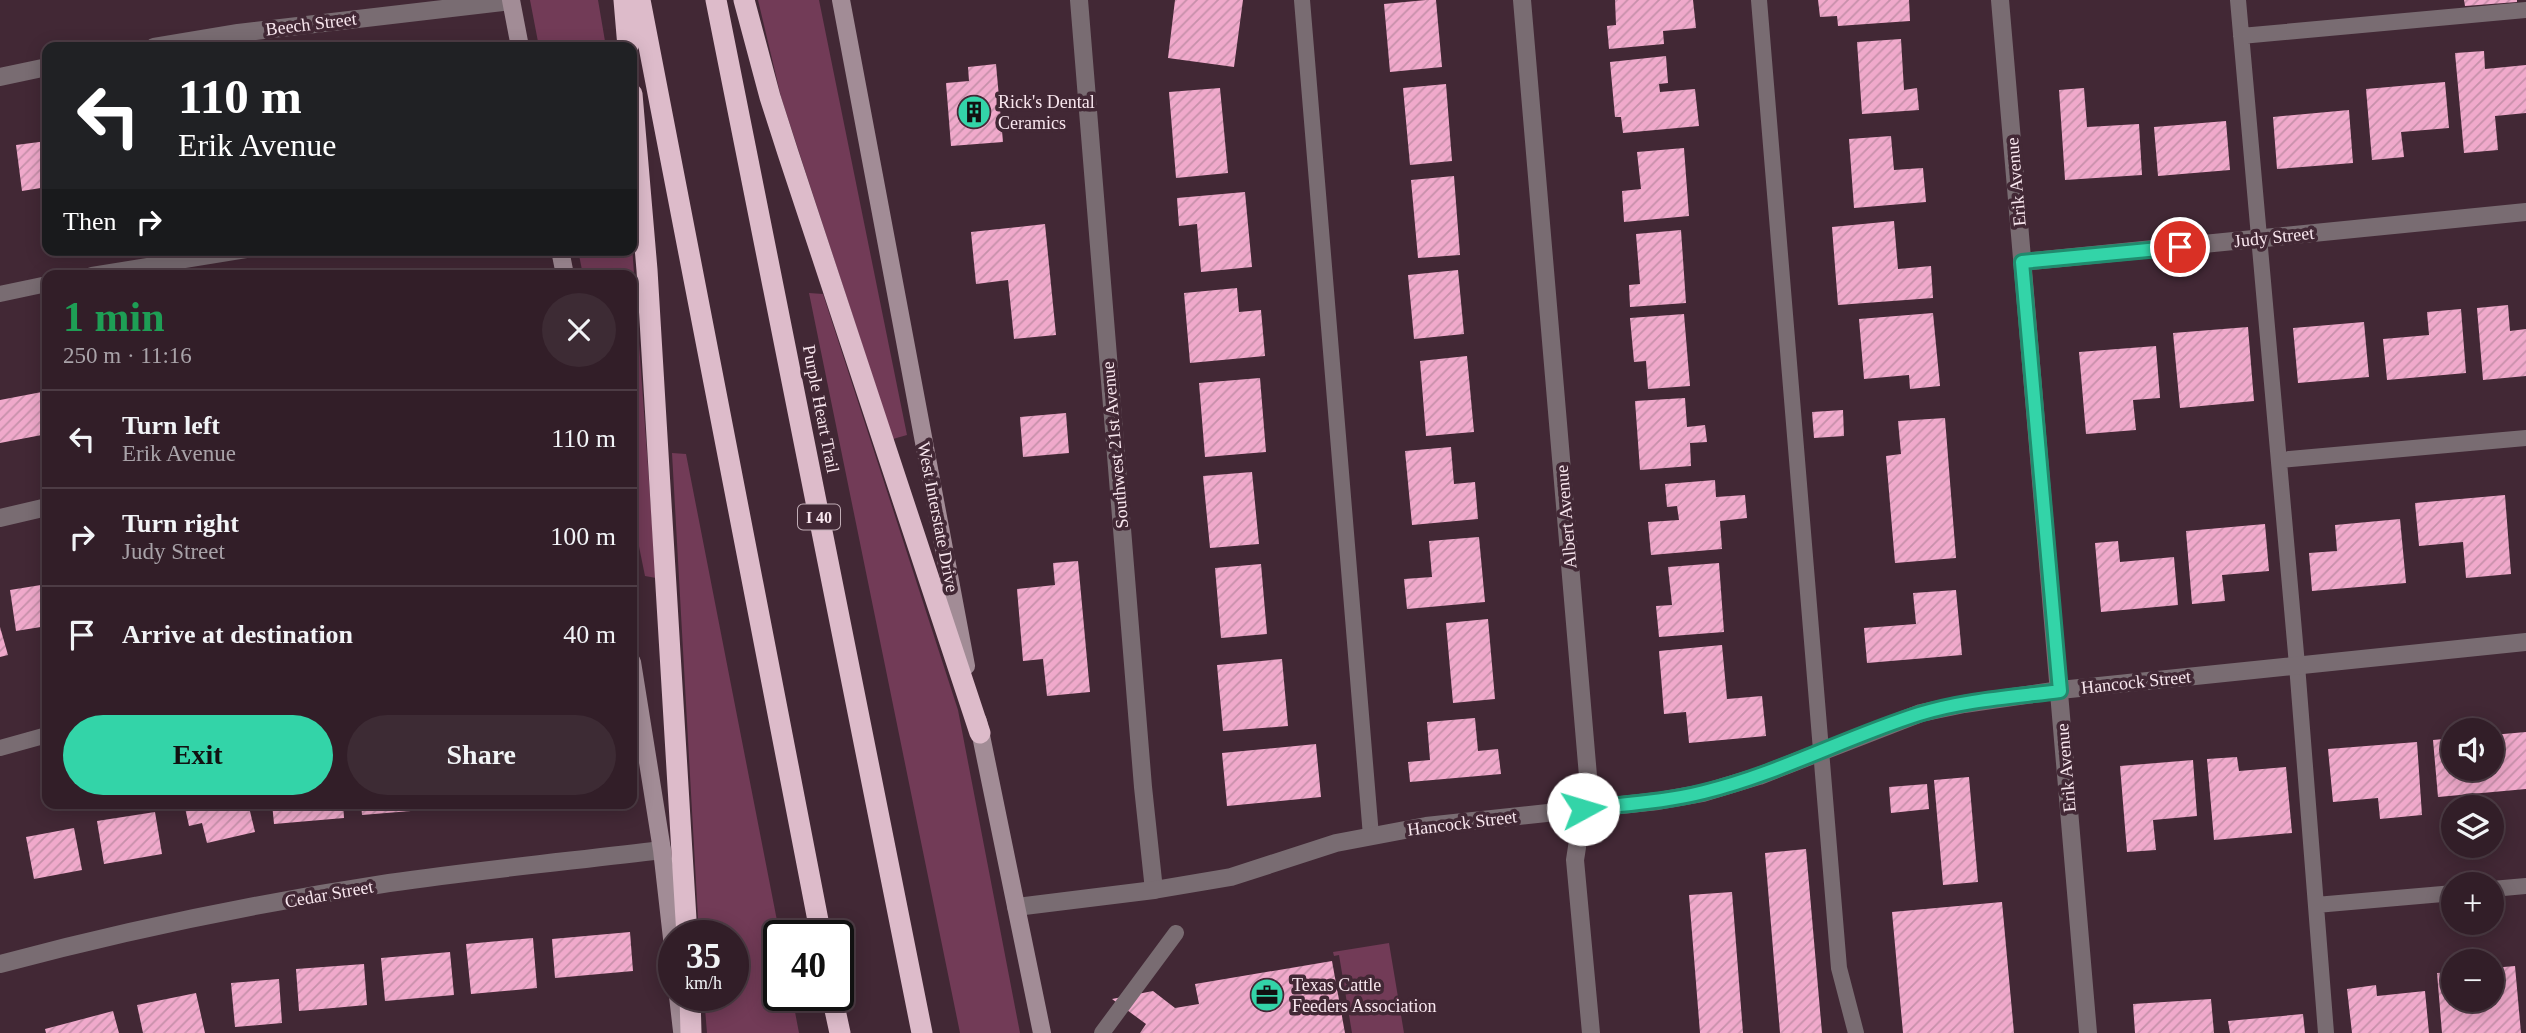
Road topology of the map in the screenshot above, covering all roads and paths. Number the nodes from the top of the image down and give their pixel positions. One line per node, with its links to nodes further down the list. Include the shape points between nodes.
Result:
1 (624, 0): 17 (highway)
2 (640, 0): 51 (highway)
3 (716, 0): 60 (highway, Purple Heart Trail / I 40)
4 (744, 0): 36 (highway, via 781,131)
5 (841, 0): 36 (main road, West Interstate Drive)
6 (1079, 0): 45 (street, Southwest 21st Avenue)
7 (1302, 0): 41 (lane)
8 (1522, 0): 40 (street, Albert Avenue, via 1588,776)
9 (1759, 0): 39 (lane)
10 (2000, 0): 24 (street, Erik Avenue)
11 (2238, 0): 14 (lane)
12 (511, 1): 15 (street, Beech Street); 16 (main road)
13 (2526, 10): 14 (lane)
14 (2241, 36): 22 (lane)
15 (184, 42)
16 (519, 42)
17 (628, 42)
18 (42, 68): 19 (street)
19 (0, 77)
20 (637, 153): 50 (highway)
21 (2526, 212): 22 (street, Judy Street)
22 (2259, 239): 24 (street, Judy Street); 29 (lane)
23 (209, 256): 25 (lane)
24 (2022, 262): 34 (street, Erik Avenue)
25 (123, 270)
26 (42, 285): 27 (lane)
27 (0, 294)
28 (2526, 438): 29 (lane)
29 (2279, 460): 33 (lane)
30 (42, 509): 31 (street)
31 (0, 518)
32 (2526, 642): 33 (street, Hancock Street)
33 (2297, 665): 34 (street, Hancock Street); 47 (lane)
34 (2060, 691): 39 (street, Hancock Street, via 1921,713); 65 (street, Erik Avenue)
35 (637, 693): 42 (main road)
36 (980, 733): 48 (main road, West Interstate Drive)
37 (42, 736): 38 (lane)
38 (0, 748)
39 (1819, 753): 40 (street, Hancock Street, via 1703,793); 64 (lane, via 1839,968)
40 (1583, 809): 41 (street, Hancock Street); 63 (street, Albert Avenue, via 1575,860)
41 (1371, 836): 45 (street, Hancock Street, via 1231,877)
42 (662, 850): 49 (main road); 53 (street, Cedar Street, via 309,896 142,929)
43 (2526, 886): 44 (lane)
44 (2504, 888)
45 (1154, 890): 48 (street, Hancock Street)
46 (2441, 894): 47 (lane)
47 (2316, 905): 66 (lane)
48 (1016, 907): 61 (main road, West Interstate Drive)
49 (670, 920)
50 (686, 920)
51 (818, 920)
52 (1176, 933): 62 (lane)
53 (0, 964)
54 (680, 1011): 57 (main road)
55 (690, 1011): 58 (highway)
56 (835, 1011): 59 (highway)
57 (683, 1033)
58 (691, 1033)
59 (840, 1033)
60 (922, 1033)
61 (1042, 1033)
62 (1102, 1033)
63 (1591, 1033)
64 (1856, 1033)
65 (2088, 1033)
66 (2326, 1033)

